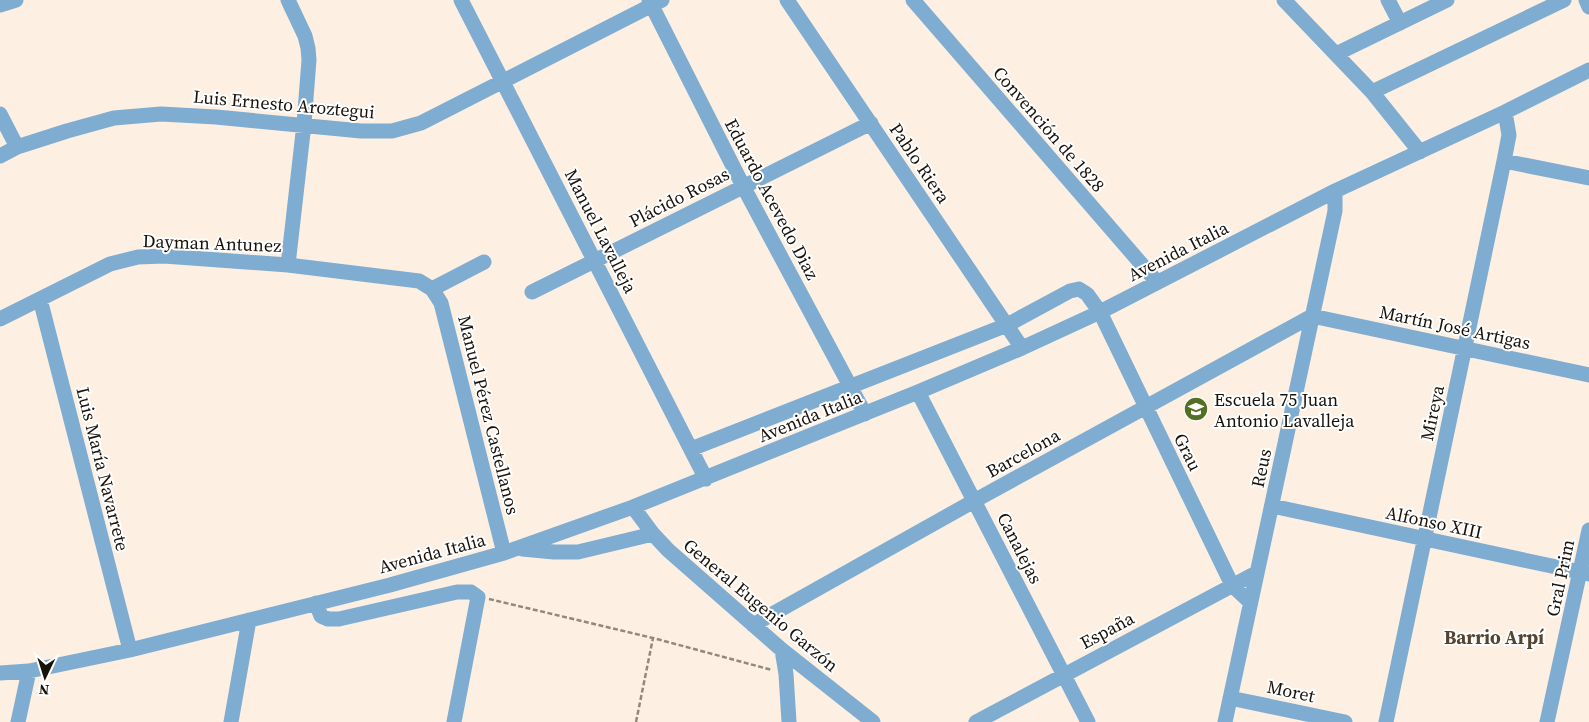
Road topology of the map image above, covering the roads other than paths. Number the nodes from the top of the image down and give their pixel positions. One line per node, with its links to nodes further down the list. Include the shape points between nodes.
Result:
1 (16, 0): 12 (street)
2 (288, 0): 23 (street, via 308,48)
3 (461, 0): 18 (street, Manuel Lavalleja)
4 (787, 0): 22 (street, Pablo Riera)
5 (913, 0): 34 (street, Convención de 1828)
6 (1284, 0): 16 (street)
7 (1388, 0): 15 (street)
8 (1447, 0): 15 (street)
9 (1564, 0): 13 (street)
10 (1586, 0): 14 (street)
11 (654, 2): 18 (street, Luis Ernesto Aroztegui); 29 (street, Eduardo Acevedo Diaz)
12 (0, 5)
13 (1537, 5): 19 (street)
14 (1589, 7)
15 (1400, 23): 16 (street)
16 (1336, 54): 19 (street)
17 (1589, 70): 20 (street, Avenida Italia)
18 (503, 81): 23 (street, Luis Ernesto Aroztegui, via 421,123 392,131); 31 (street, Manuel Lavalleja)
19 (1372, 92): 25 (street)
20 (1504, 112): 25 (street, Avenida Italia); 27 (street, Mireya, via 1509,135)
21 (0, 114): 24 (street)
22 (871, 123): 29 (street, Plácido Rosas); 41 (street, Pablo Riera)
23 (304, 124): 24 (street, Luis Ernesto Aroztegui, via 161,114 114,118); 33 (street)
24 (17, 147): 26 (street, Luis Ernesto Aroztegui)
25 (1420, 152): 30 (street, Avenida Italia)
26 (0, 156)
27 (1504, 161): 28 (street); 43 (street, Mireya)
28 (1589, 178)
29 (743, 186): 31 (street, Plácido Rosas); 45 (street, Eduardo Acevedo Diaz)
30 (1336, 191): 34 (street, Avenida Italia); 39 (street, Reus)
31 (595, 260): 36 (street, Plácido Rosas); 49 (street, Manuel Lavalleja)
32 (484, 262): 35 (street)
33 (288, 265): 35 (street, Dayman Antunez, via 402,278 419,281); 37 (street, Dayman Antunez, via 138,257 110,264)
34 (1157, 282): 38 (street, Avenida Italia)
35 (432, 289): 57 (street, Manuel Pérez Castellanos, via 441,303)
36 (532, 292)
37 (40, 299): 40 (street, Dayman Antunez); 65 (street, Luis María Navarrete)
38 (1100, 312): 41 (street, Grau, via 1087,294 1079,289); 42 (street, Avenida Italia); 47 (street, Grau)
39 (1312, 316): 43 (street, Martín José Artigas); 47 (street, Barcelona); 52 (street, Reus)
40 (0, 319)
41 (1007, 325): 42 (street, Pablo Riera); 45 (street)
42 (1022, 348): 46 (street, Avenida Italia)
43 (1464, 349): 44 (street, Martín José Artigas); 56 (street, Mireya)
44 (1589, 375)
45 (850, 385): 48 (street, Eduardo Acevedo Diaz); 49 (street)
46 (918, 392): 48 (street, Avenida Italia); 51 (street, Canalejas)
47 (1145, 406): 51 (street, Barcelona); 60 (street, Grau)
48 (865, 414): 50 (street, Avenida Italia)
49 (691, 449): 50 (street, Manuel Lavalleja)
50 (706, 479): 53 (street, Avenida Italia)
51 (974, 501): 64 (street, Barcelona); 69 (street, Canalejas)
52 (1272, 506): 56 (street, Alfonso XIII); 58 (street, Reus)
53 (633, 507): 55 (street, General Eugenio Garzón); 57 (street, Avenida Italia)
54 (1589, 530): 59 (street, Gral Prim)
55 (653, 534): 57 (street, via 578,552); 64 (street, General Eugenio Garzón)
56 (1425, 539): 59 (street, Alfonso XIII); 80 (street, Mireya)
57 (510, 550): 62 (street, Avenida Italia)
58 (1256, 572): 60 (street, España); 61 (street, Reus)
59 (1585, 573): 81 (street, Gral Prim)
60 (1232, 585): 61 (street, Grau); 69 (street, España)
61 (1250, 602): 70 (street, Reus)
62 (316, 603): 63 (street, Avenida Italia); 73 (street, via 321,616 340,619 457,592 471,592 478,597)
63 (249, 620): 65 (street, Avenida Italia); 72 (street)
64 (753, 626): 66 (street, General Eugenio Garzón)
65 (130, 650): 67 (street, Avenida Italia)
66 (782, 650): 74 (street); 75 (street, General Eugenio Garzón)
67 (29, 671): 68 (street, Avenida Italia); 71 (street)
68 (0, 673)
69 (1064, 674): 76 (street, España); 77 (street, Canalejas)
70 (1230, 698): 78 (street, Reus); 79 (street, Moret)
71 (18, 722)
72 (231, 722)
73 (454, 722)
74 (789, 722)
75 (874, 722)
76 (976, 722)
77 (1088, 722)
78 (1224, 722)
79 (1345, 722)
80 (1386, 722)
81 (1547, 722)

